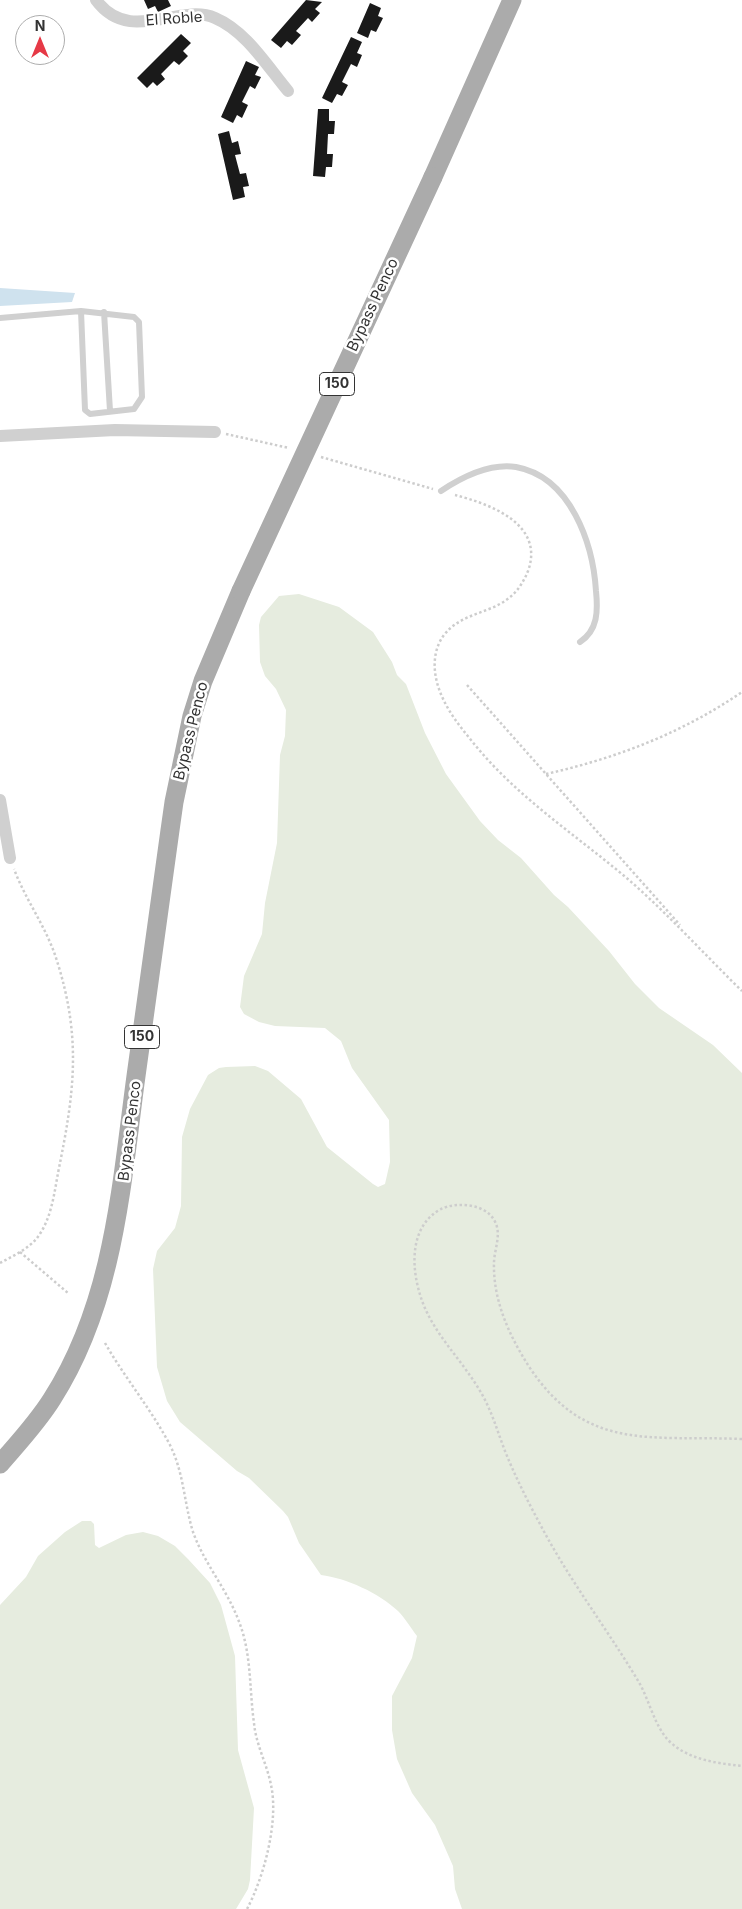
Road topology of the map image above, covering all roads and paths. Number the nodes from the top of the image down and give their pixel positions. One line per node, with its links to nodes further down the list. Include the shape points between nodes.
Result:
1 (96, 0): 3 (street, El Roble, via 110,14 121,19 142,22 198,15 215,17 234,28)
2 (512, 0): 26 (main road, Bypass Penco / 150, bridge, via 241,591 203,681 183,753 174,802 125,1174 103,1282 72,1364 40,1417)
3 (288, 91)
4 (81, 312): 5 (lane); 6 (lane); 7 (lane, via 85,410 90,414)
5 (104, 312): 7 (lane); 7 (lane, via 134,317 139,322 142,397 134,409)
6 (0, 318)
7 (110, 411)
8 (215, 432): 9 (street, via 115,430); 10 (path)
9 (0, 436)
10 (294, 450)
11 (320, 456): 12 (path)
12 (441, 491): 13 (lane, via 466,476 506,466 527,470 556,490 581,525 594,567 597,617 592,630); 19 (path, via 507,515 524,531 532,556 524,580 508,599 463,619 440,641 435,667 446,706 479,751 517,790 627,879)
13 (580, 642)
14 (468, 685): 16 (path)
15 (742, 692): 16 (path, via 643,746)
16 (546, 774): 19 (path)
17 (0, 800): 18 (street)
18 (10, 858): 21 (path, via 56,959 68,1003 74,1047 72,1097 55,1192 42,1231)
19 (693, 940): 20 (path)
20 (742, 991)
21 (20, 1252): 22 (path); 23 (path)
22 (0, 1263)
23 (68, 1293)
24 (105, 1343): 28 (path, via 170,1445 180,1472 194,1533 206,1562 228,1596 245,1639 254,1723 271,1784 273,1804 262,1872)
25 (742, 1440): 27 (path, via 621,1435 598,1428 569,1411 549,1393 529,1367 508,1329 494,1278 498,1231 494,1220 480,1208 463,1205 447,1207 428,1219 419,1234 414,1257 424,1307 440,1337 471,1375 486,1402 524,1494 557,1555 640,1682 667,1739 706,1761)
26 (0, 1464)
27 (742, 1766)
28 (247, 1909)

